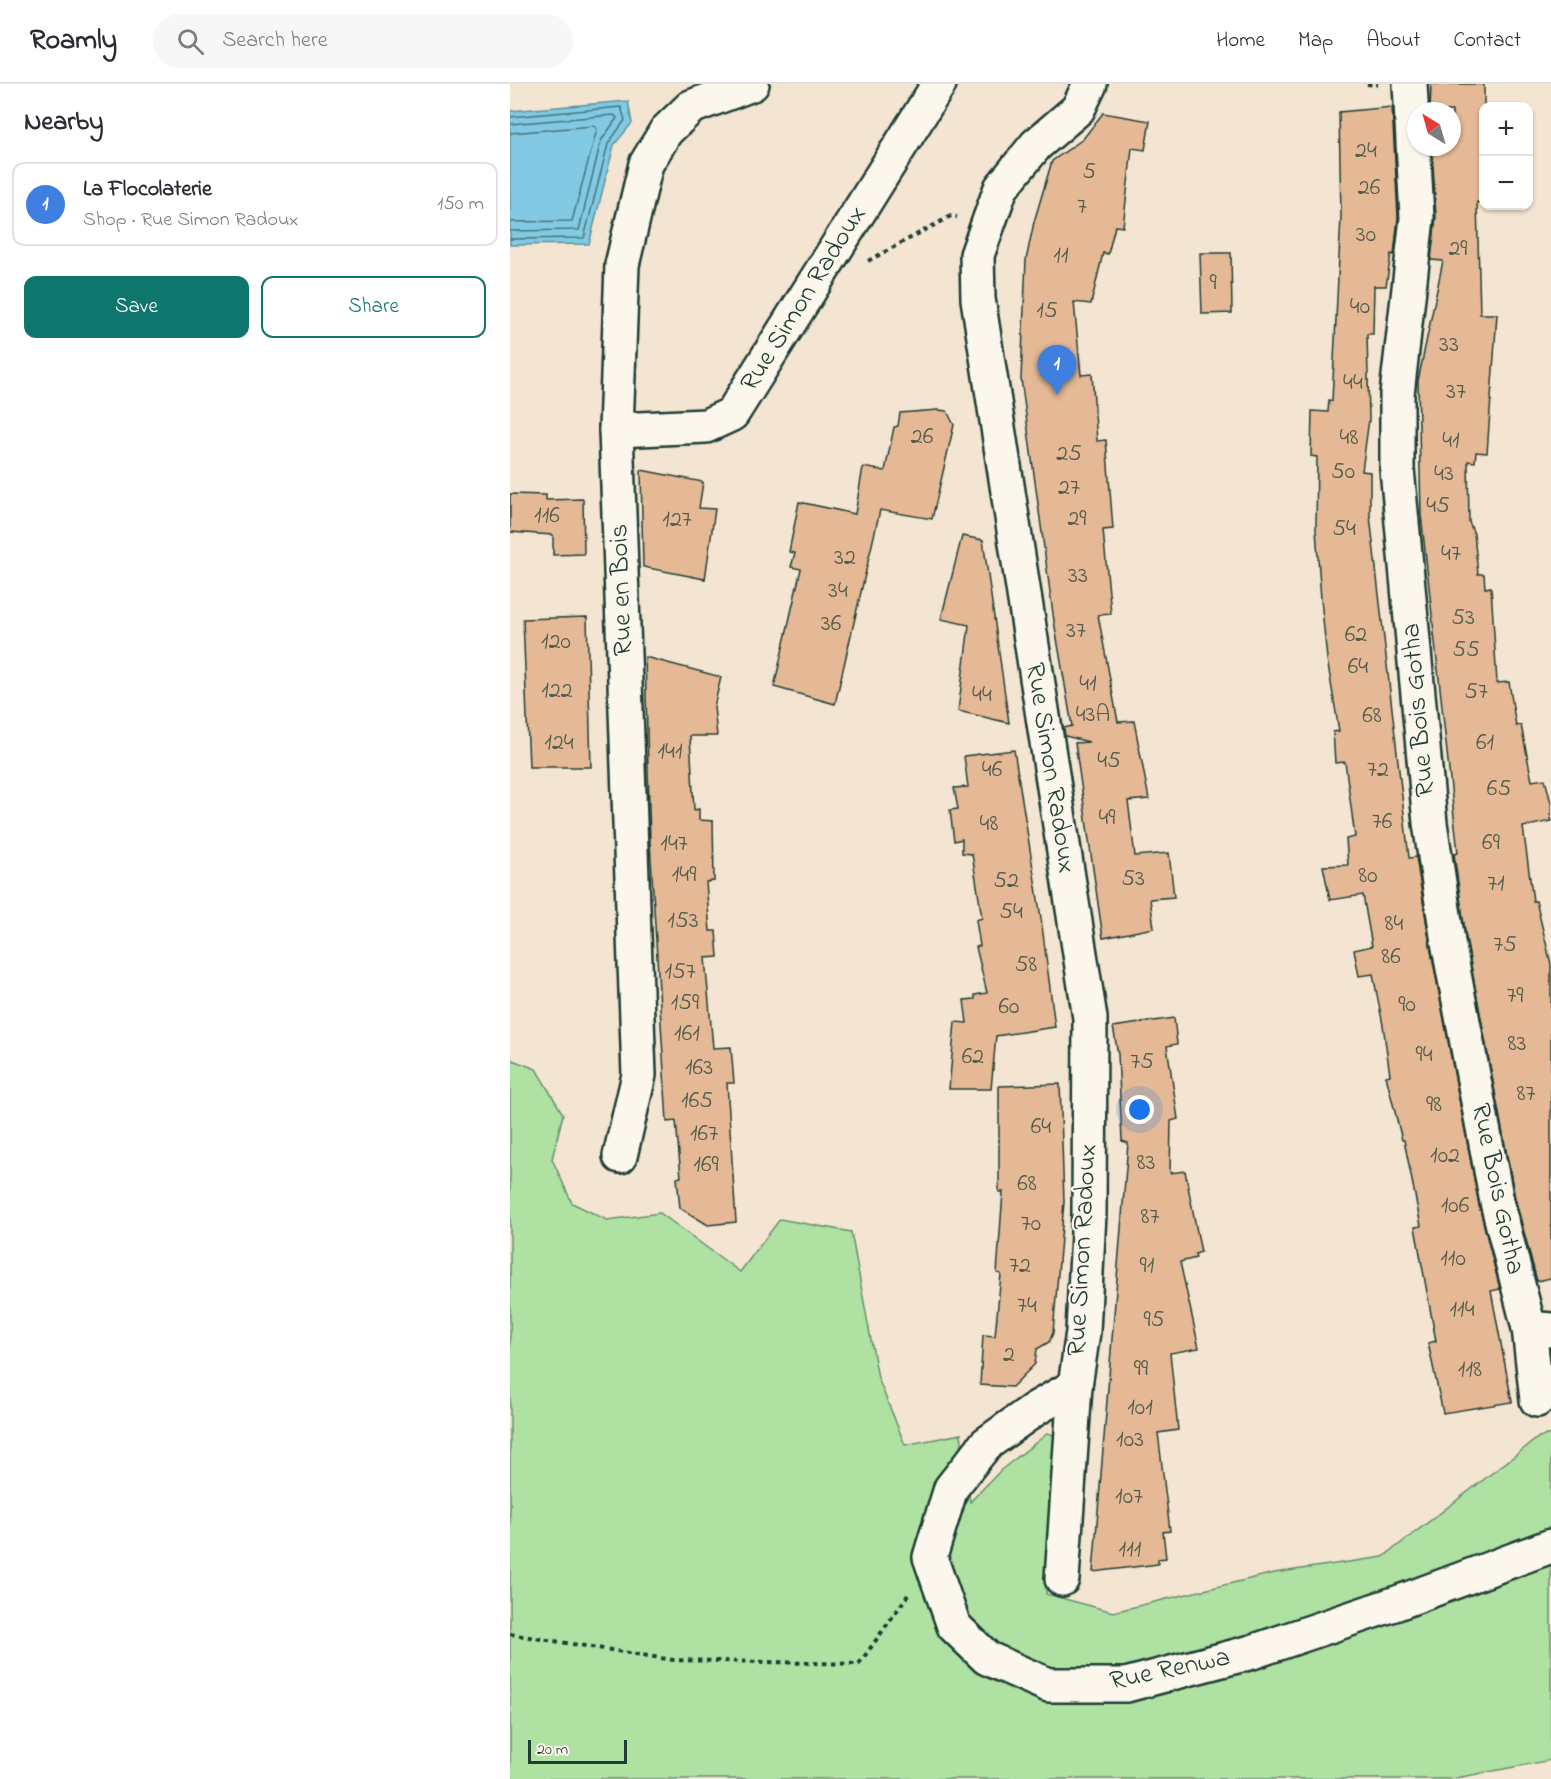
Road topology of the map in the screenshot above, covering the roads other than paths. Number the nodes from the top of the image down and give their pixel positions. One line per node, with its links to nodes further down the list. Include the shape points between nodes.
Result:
1 (752, 84): 5 (street, Rue en Bois, via 691,107 666,131 646,164 622,265)
2 (939, 84): 5 (street, Rue Simon Radoux, via 732,414 706,426)
3 (1090, 84): 8 (street, Rue Simon Radoux, via 1078,109 1036,145 1001,188 977,255 978,299 1090,1018 1089,1213 1083,1332)
4 (1410, 84): 7 (street, Rue Bois Gotha, via 1417,218 1397,394 1397,470 1430,823 1495,1191)
5 (616, 430): 6 (street, Rue en Bois, via 639,1075)
6 (620, 1156)
7 (1540, 1329): 9 (street, Rue Bois Gotha)
8 (1075, 1386): 10 (street, Rue Simon Radoux, via 1035,1408); 12 (street)
9 (1537, 1400)
10 (986, 1444): 11 (street, Rue Renwa, via 951,1488 930,1557 954,1626 987,1658 1048,1685 1126,1685 1252,1652)
11 (1551, 1546)
12 (1062, 1579)

